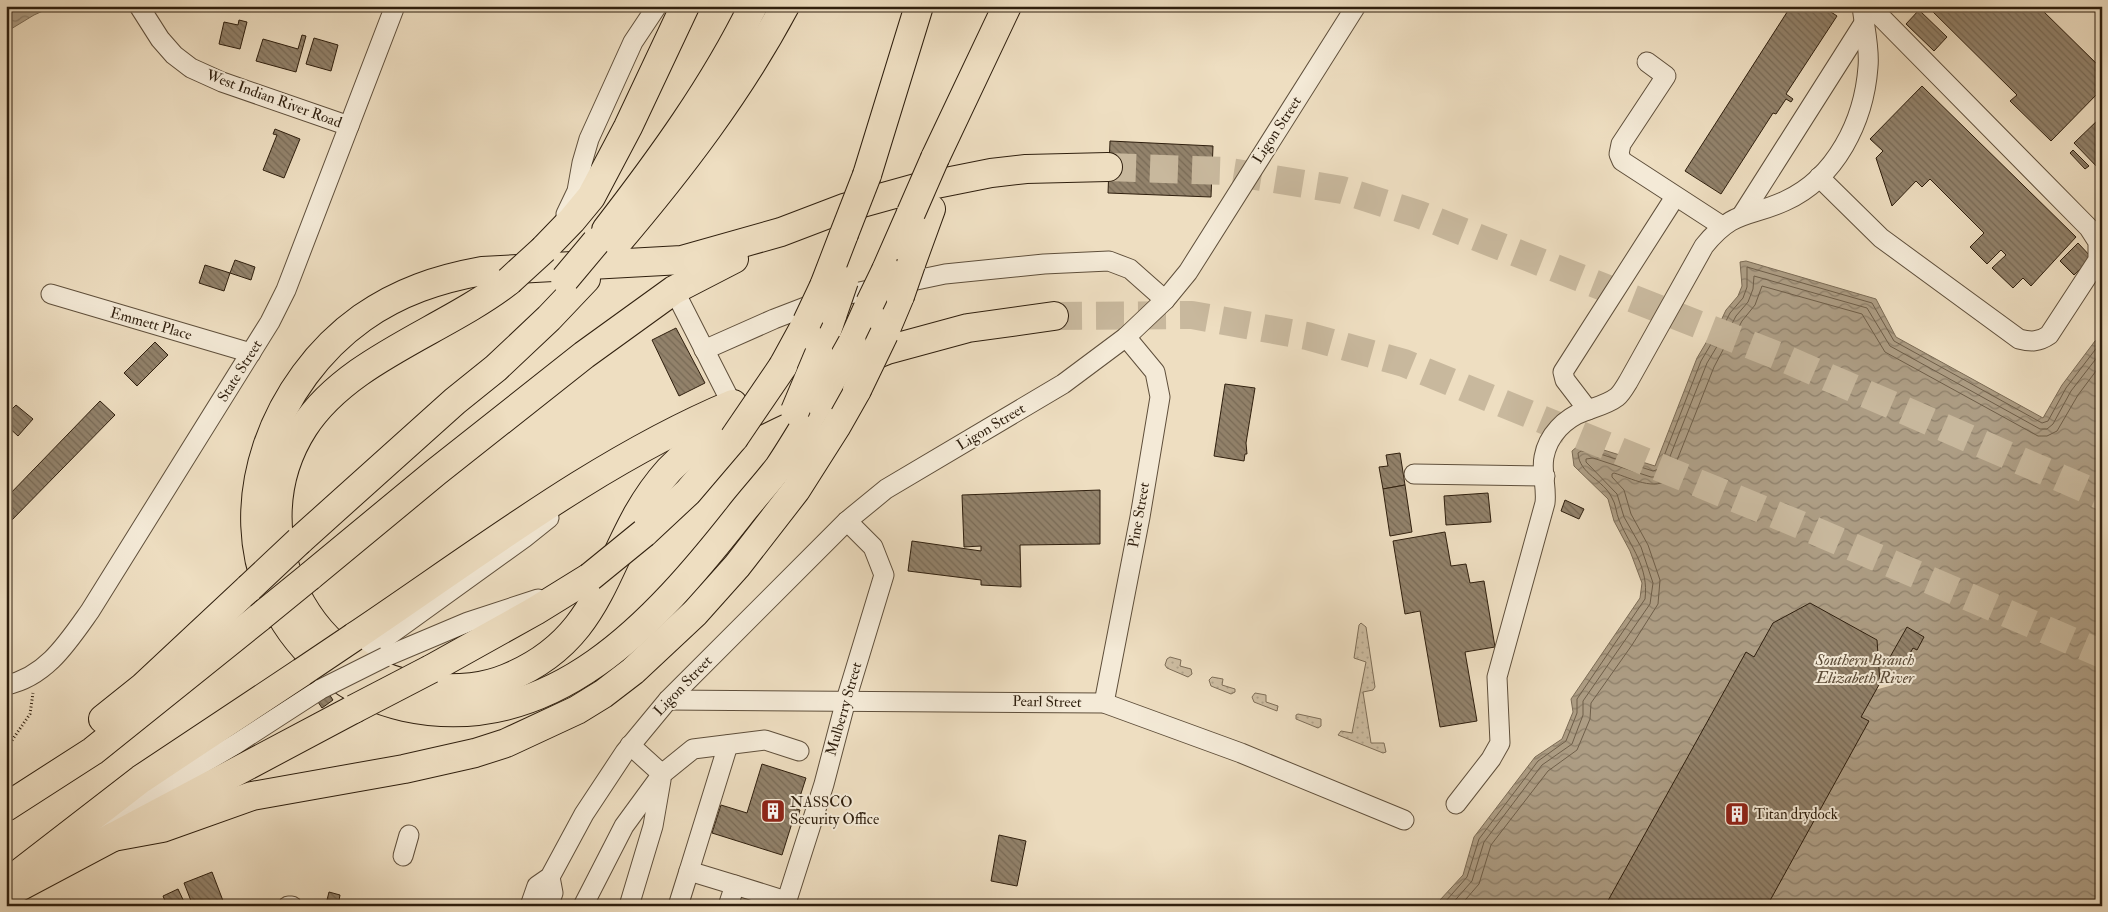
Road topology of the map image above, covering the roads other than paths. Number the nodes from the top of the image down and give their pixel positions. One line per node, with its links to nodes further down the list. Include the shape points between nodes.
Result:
1 (139, 6): 12 (street, West Indian River Road, via 160,39 191,68)
2 (395, 6): 12 (street, State Street)
3 (656, 6): 20 (street, via 633,42 589,138 578,191)
4 (685, 6): 20 (highway, via 607,168 590,197)
5 (753, 6): 21 (highway, via 708,87)
6 (785, 6): 21 (highway, via 752,63 697,144)
7 (919, 6): 22 (highway, bridge)
8 (1007, 6): 16 (highway)
9 (1356, 6): 25 (street, Ligon Street, via 1188,272)
10 (1865, 12): 14 (street, via 1868,65 1864,96 1841,149); 14 (street, via 2089,228 2098,242 2098,260 2049,335 2040,341 2019,339 1881,238); 17 (street)
11 (1647, 62): 15 (street, via 1666,76 1621,144 1619,154 1622,161)
12 (349, 126): 30 (street, State Street, via 286,290)
13 (1108, 167): 19 (highway, via 1026,169 952,180 844,208)
14 (1818, 177): 17 (street, via 1800,194)
15 (1675, 197): 18 (street); 33 (street, via 1563,372 1565,380)
16 (921, 211): 29 (highway, bridge, via 870,303); 52 (highway, bridge, via 911,264 900,296 857,390 836,427 796,490 737,566 695,613 633,671 590,702 506,743 475,753 252,796 162,828)
17 (1742, 215): 18 (street)
18 (1722, 226): 33 (street, via 1704,246 1618,396)
19 (781, 232): 23 (highway); 32 (highway, via 682,260 482,271 435,282 395,298 365,316 334,341 306,374 274,428 258,485 255,523 261,567 275,604 296,636 326,668 368,695 416,709 456,712 501,707 525,700 556,688 606,657 645,624 739,516)
20 (550, 243): 29 (highway, bridge, via 509,281 479,303 348,380 312,415 286,464 278,522 287,577 298,600 342,654 371,672 396,682 457,689 483,686 528,669 550,655 575,631 599,596 650,492 686,454 718,431)
21 (607, 243): 48 (highway, bridge, via 576,279 543,304 487,360 455,401 143,687 81,737)
22 (834, 284): 32 (highway, bridge, via 833,313); 37 (highway, bridge, via 734,438 688,492 644,533)
23 (674, 290): 28 (street); 48 (highway, bridge, via 584,354 93,752)
24 (51, 294): 30 (street, Emmett Place)
25 (1165, 300): 27 (street, Ligon Street); 28 (street, via 1130,269 1109,262 1044,264 945,274 826,298)
26 (1054, 316): 29 (highway, via 968,328 887,350)
27 (1126, 337): 36 (street, Ligon Street, via 1063,384 886,489); 43 (street, Pine Street, via 1155,372 1160,397)
28 (704, 350): 31 (street)
29 (858, 351): 31 (highway); 32 (highway, bridge)
30 (251, 352): 40 (street, State Street, via 90,611 54,659 33,675)
31 (732, 404): 38 (highway, via 615,465 514,528)
32 (807, 406)
33 (1588, 410): 35 (street, via 1571,417 1552,436 1544,455 1542,467)
34 (1414, 474): 35 (street)
35 (1545, 476): 49 (street, via 1545,503 1498,677 1500,743)
36 (847, 522): 41 (street, Ligon Street); 42 (street, Mulberry Street, via 873,547 884,575)
37 (579, 583): 38 (street, via 468,622); 52 (highway, bridge, via 431,669)
38 (370, 647): 39 (highway, bridge); 39 (street, bridge)
39 (311, 680): 55 (highway, via 141,779)
40 (6, 685)
41 (668, 700): 42 (street, Pearl Street); 44 (street, Ligon Street)
42 (846, 700): 43 (street, Pearl Street); 59 (street, Mulberry Street, via 824,784)
43 (1104, 703): 50 (street, Pearl Street, via 1241,753)
44 (630, 745): 47 (street); 56 (street, Ligon Street, via 584,814)
45 (728, 745): 46 (street, via 765,740); 47 (street, via 693,749); 54 (street)
46 (799, 751)
47 (662, 774): 62 (street, via 624,826); 63 (street, via 653,826)
48 (14, 802)
49 (1456, 804)
50 (1404, 820)
51 (409, 835): 53 (street)
52 (113, 837): 58 (highway)
53 (403, 856)
54 (689, 871): 57 (street); 64 (street)
55 (16, 876)
56 (550, 877): 60 (street, via 537,886); 61 (street, via 553,893)
57 (735, 885): 59 (street); 65 (street)
58 (6, 894)
59 (786, 904)
60 (530, 906)
61 (548, 906)
62 (584, 906)
63 (629, 906)
64 (678, 906)
65 (728, 906)

